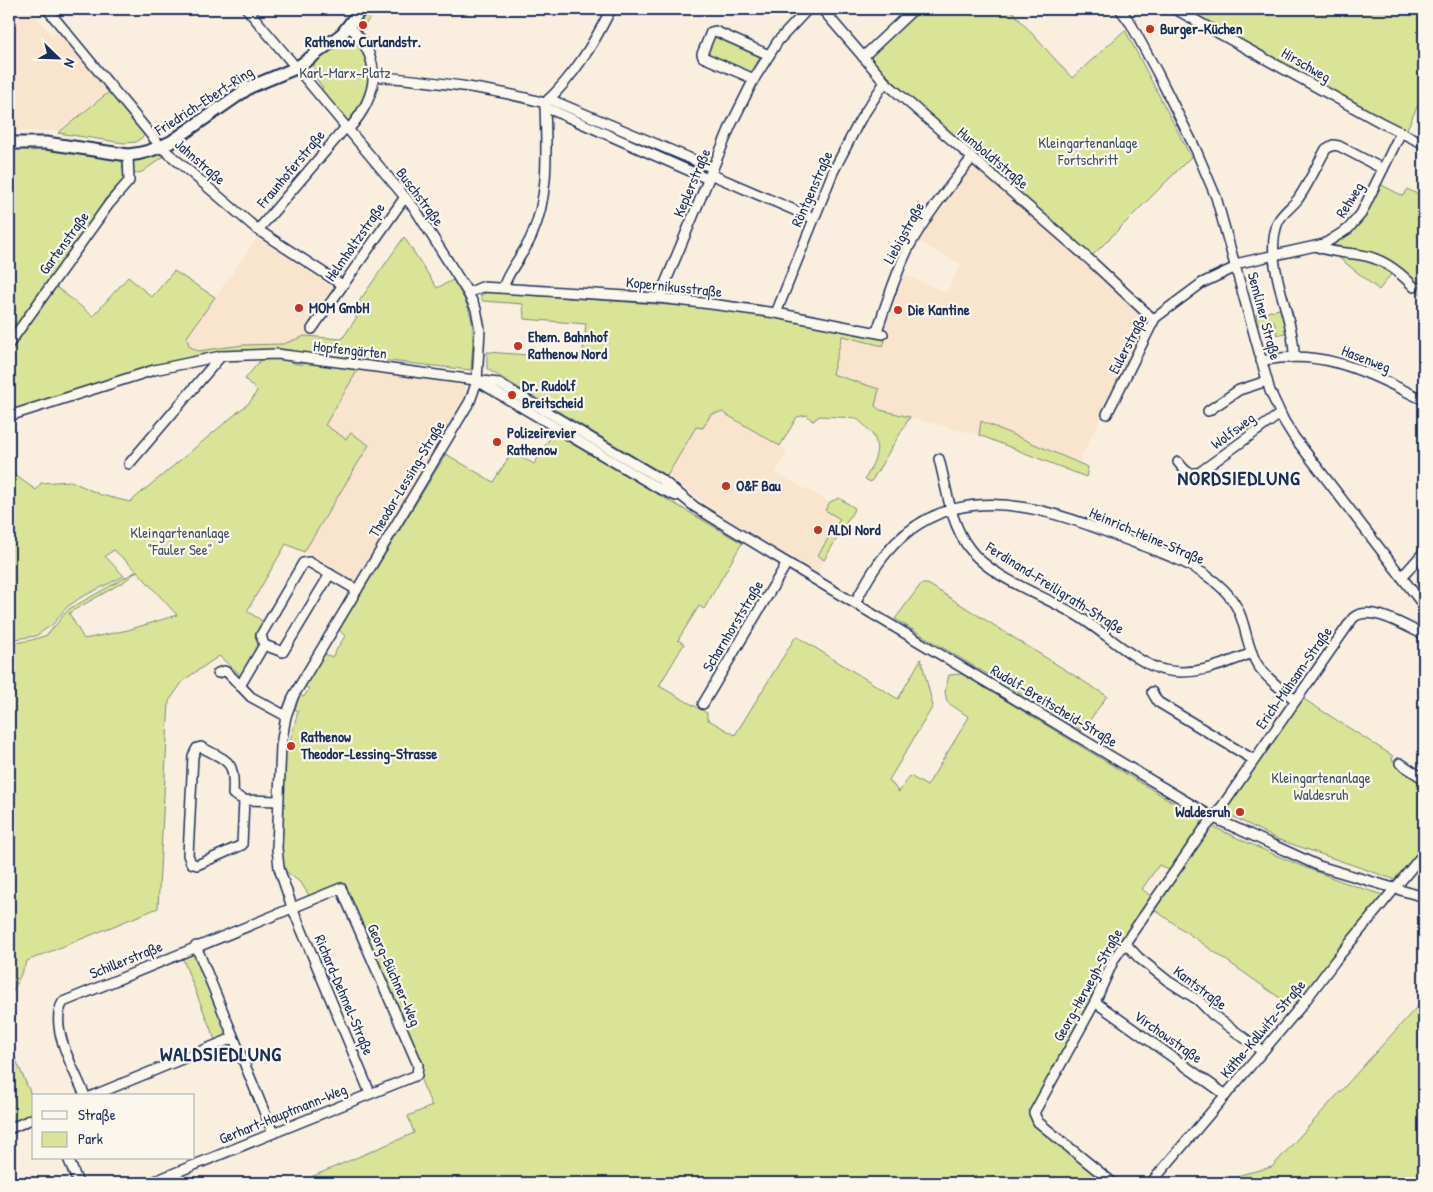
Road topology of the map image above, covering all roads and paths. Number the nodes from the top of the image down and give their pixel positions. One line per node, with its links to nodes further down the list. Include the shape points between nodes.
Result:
1 (47, 9): 22 (street, Jahnstraße)
2 (247, 9): 13 (street, Buschstraße)
3 (361, 9): 10 (main road, Friedrich-Ebert-Ring)
4 (611, 9): 17 (street, via 588,53 567,82)
5 (808, 9): 11 (street, Keplerstraße)
6 (822, 9): 12 (street, Humboldtstraße)
7 (914, 9): 12 (street)
8 (1120, 9): 32 (street, Semliner Straße, via 1138,37 1196,150 1216,197)
9 (1175, 9): 19 (street, Hirschweg)
10 (349, 26): 13 (main road, Friedrich-Ebert-Ring); 14 (street, via 369,52)
11 (768, 55): 15 (street, Keplerstraße); 15 (street, via 711,32 703,57)
12 (863, 57): 16 (street, Humboldtstraße)
13 (296, 68): 18 (street, Buschstraße); 22 (main road, Friedrich-Ebert-Ring, via 250,87)
14 (374, 76): 17 (street, via 445,83); 18 (street, via 366,106)
15 (754, 79): 26 (street, Keplerstraße)
16 (885, 82): 24 (street, Humboldtstraße); 28 (street, Röntgenstraße, via 860,120)
17 (546, 103): 26 (street); 35 (street, via 542,207 529,242 507,272)
18 (347, 128): 27 (street, Buschstraße); 29 (street, Fraunhoferstraße)
19 (1401, 132): 21 (street, Hirschweg); 25 (street, Rehweg)
20 (9, 143): 23 (main road, Friedrich-Ebert-Ring, via 46,143)
21 (1424, 144)
22 (161, 147): 23 (main road, Friedrich-Ebert-Ring); 29 (street, Jahnstraße)
23 (128, 155): 42 (street, Gartenstraße, via 129,181)
24 (972, 158): 39 (street, Humboldtstraße); 41 (street, Liebigstraße, via 938,201 911,245 896,275)
25 (1383, 169): 30 (street, Rehweg, via 1354,223 1330,241); 31 (street, via 1339,146 1326,149 1298,199 1279,219)
26 (710, 174): 28 (street); 37 (street, Keplerstraße)
27 (405, 197): 33 (street, Helmholtzstraße); 36 (street, Buschstraße)
28 (813, 218): 38 (street, Röntgenstraße)
29 (258, 230): 33 (street, Jahnstraße)
30 (1315, 246): 31 (street, Rehweg); 34 (street, via 1337,254 1374,258 1398,272)
31 (1272, 255): 32 (street, Rehweg); 44 (street, via 1294,341)
32 (1236, 266): 39 (street, Eulerstraße, via 1202,283); 45 (street, Semliner Straße)
33 (341, 284): 40 (street, Helmholtzstraße)
34 (1414, 287)
35 (503, 288): 36 (street, Kopernikusstraße, via 482,287); 37 (street, Kopernikusstraße)
36 (468, 292): 46 (street, Buschstraße, via 479,321)
37 (659, 298): 38 (street, Kopernikusstraße)
38 (776, 313): 41 (street, Kopernikusstraße)
39 (1154, 320): 50 (street, Eulerstraße)
40 (312, 329)
41 (880, 332)
42 (9, 344)
43 (221, 356): 46 (street, Hopfengärten, via 277,354); 52 (street, Hopfengärten, via 154,370); 55 (street, via 159,435)
44 (1294, 356): 45 (street, Hasenweg); 48 (street, Hasenweg, via 1350,365)
45 (1261, 361): 47 (street, Semliner Straße)
46 (477, 381): 58 (street, Rudolf-Breitscheid-Straße, via 505,387 662,480 687,501); 61 (street, Theodor-Lessing-Straße, via 470,402)
47 (1267, 381): 49 (street, via 1239,390); 51 (street, Semliner Straße)
48 (1424, 400)
49 (1208, 411)
50 (1107, 414)
51 (1280, 414): 54 (street, Wolfsweg, via 1200,472 1191,474); 60 (street, Semliner Straße, via 1294,437)
52 (9, 416)
53 (939, 459): 56 (street)
54 (1178, 462)
55 (129, 464)
56 (952, 510): 62 (street, Heinrich-Heine-Straße, via 919,525 893,546); 66 (street, Heinrich-Heine-Straße, via 1000,503 1043,511 1178,561 1210,577 1232,598 1244,620); 66 (street, Ferdinand-Freiligrath-Straße, via 965,543 989,568 1081,618 1154,667 1180,672 1196,671)
57 (1424, 552): 60 (street)
58 (787, 563): 62 (street, Rudolf-Breitscheid-Straße); 71 (street, Scharnhorststraße)
59 (330, 574): 61 (street); 65 (street, via 283,652); 65 (street, via 309,562 303,564 261,635)
60 (1402, 577): 63 (street, Semliner Straße)
61 (357, 590): 72 (street, Theodor-Lessing-Straße, via 294,695)
62 (855, 603): 78 (street, Rudolf-Breitscheid-Straße)
63 (1424, 606)
64 (1424, 635): 70 (street, Erich-Mühsam-Straße, via 1382,616 1357,614)
65 (264, 645): 68 (street)
66 (1252, 653): 70 (street, Heinrich-Heine-Straße, via 1269,679)
67 (218, 673): 68 (street, via 227,672)
68 (240, 686): 72 (street, via 251,697)
69 (1152, 692): 73 (street, via 1158,702)
70 (1296, 700): 73 (street, Erich-Mühsam-Straße)
71 (703, 704)
72 (286, 716): 77 (street, Theodor-Lessing-Straße)
73 (1254, 760): 78 (street, Erich-Mühsam-Straße)
74 (1400, 763): 75 (street)
75 (1424, 778)
76 (244, 800): 76 (street, via 242,845 197,865 191,863 188,855 193,756 197,748 201,746 232,766 233,794); 77 (street)
77 (278, 802): 82 (street, Theodor-Lessing-Straße, via 279,868)
78 (1214, 818): 80 (street, Rudolf-Breitscheid-Straße, via 1319,866); 83 (street, Georg-Herwegh-Straße, via 1148,907)
79 (1424, 853): 80 (street, Käthe-Kollwitz-Straße)
80 (1393, 890): 81 (street, Rudolf-Breitscheid-Straße); 87 (street, Käthe-Kollwitz-Straße)
81 (1424, 897)
82 (292, 907): 84 (street, Schillerstraße); 88 (street, Richard-Dehmel-Straße); 88 (street, Georg-Büchner-Weg, via 341,888 418,1065 417,1075)
83 (1126, 943): 85 (street, Georg-Herwegh-Straße, via 1114,959); 87 (street, Kantstraße, via 1139,958)
84 (196, 946): 86 (street); 89 (street, Schillerstraße, via 63,1002 58,1010 59,1033)
85 (1095, 1002): 91 (street, Virchowstraße); 98 (street, Georg-Herwegh-Straße, via 1034,1113 1038,1122)
86 (233, 1038): 90 (street); 94 (street)
87 (1262, 1051): 91 (street, Käthe-Kollwitz-Straße)
88 (370, 1093): 94 (street, Gerhart-Hauptmann-Weg)
89 (84, 1094)
90 (97, 1094)
91 (1226, 1095): 99 (street, Käthe-Kollwitz-Straße)
92 (32, 1119): 93 (street)
93 (9, 1129)
94 (273, 1133): 97 (street, Gerhart-Hauptmann-Weg)
95 (69, 1160): 96 (street)
96 (78, 1183)
97 (150, 1183)
98 (1113, 1183)
99 (1151, 1183)

